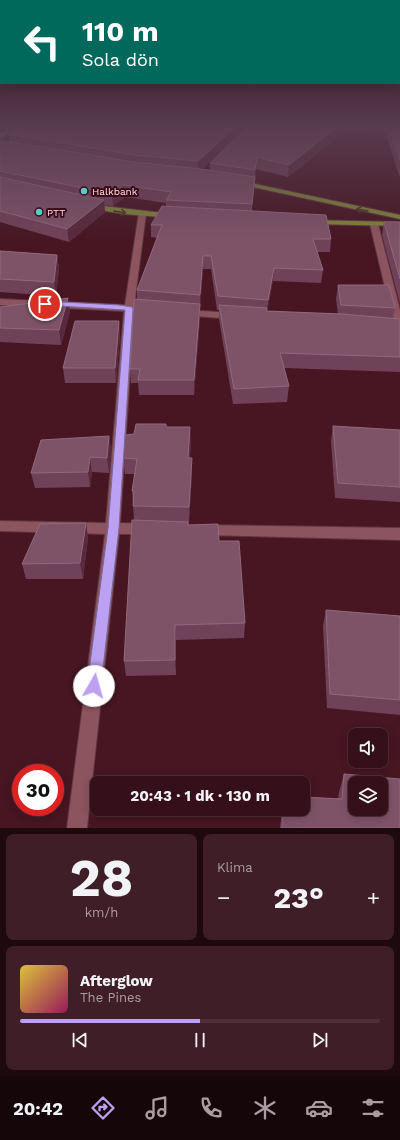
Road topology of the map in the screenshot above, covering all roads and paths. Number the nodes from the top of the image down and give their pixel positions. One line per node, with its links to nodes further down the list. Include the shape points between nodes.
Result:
1 (229, 180): 5 (main road, one-way to 1)
2 (83, 205): 3 (main road, one-way to 3)
3 (142, 214): 4 (main road); 10 (street)
4 (180, 216)
5 (400, 217)
6 (303, 222): 7 (main road)
7 (374, 224): 8 (main road); 14 (street)
8 (400, 224)
9 (0, 302): 10 (street)
10 (129, 309): 11 (street); 16 (street)
11 (145, 310)
12 (177, 312): 13 (street)
13 (240, 317)
14 (398, 329)
15 (0, 526): 16 (street)
16 (113, 528): 17 (street); 20 (street)
17 (161, 529)
18 (193, 530): 19 (street)
19 (400, 534)
20 (77, 828)

